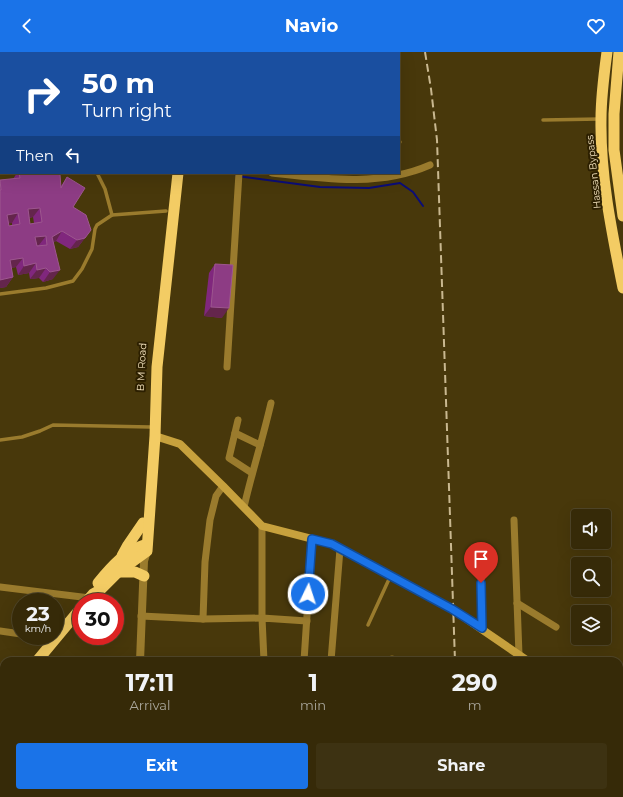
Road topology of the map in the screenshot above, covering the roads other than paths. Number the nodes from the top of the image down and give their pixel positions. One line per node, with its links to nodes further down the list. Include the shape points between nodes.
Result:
1 (607, 52): 3 (highway, Hassan Bypass)
2 (619, 52): 14 (highway, via 614,150)
3 (601, 119): 4 (lane); 18 (highway, Hassan Bypass, via 607,200)
4 (543, 120)
5 (430, 165): 12 (street)
6 (98, 174): 16 (lane, via 105,189)
7 (170, 174): 15 (highway, B M Road)
8 (178, 174): 23 (highway, B M Road, via 157,367)
9 (239, 174): 20 (street)
10 (281, 174): 13 (street, via 337,180)
11 (395, 174): 13 (street)
12 (400, 174)
13 (370, 176)
14 (620, 176): 17 (highway)
15 (166, 212): 16 (lane); 23 (highway, B M Road, via 152,359)
16 (112, 215): 19 (lane, via 95,228 92,249 82,270 73,281 46,288)
17 (623, 216)
18 (623, 288)
19 (0, 294)
20 (227, 368)
21 (271, 403): 26 (street)
22 (238, 420): 24 (street)
23 (153, 432): 25 (lane, via 53,425 22,437); 28 (main road, via 180,444); 31 (highway, B M Road); 35 (highway, B M Road, via 152,497)
24 (235, 433): 26 (street); 27 (street, via 228,458)
25 (0, 440)
26 (260, 445): 27 (street)
27 (252, 473): 29 (street)
28 (223, 486): 29 (main road); 49 (street, via 216,496 210,520 205,562)
29 (244, 507): 32 (main road)
30 (514, 520): 45 (street)
31 (143, 523): 35 (highway, B M Road); 37 (highway)
32 (262, 526): 33 (main road); 47 (street)
33 (312, 539): 34 (main road, via 332,544); 50 (street)
34 (340, 549): 40 (main road); 63 (street)
35 (144, 551): 37 (highway); 38 (highway); 39 (street, B M Road)
36 (481, 552): 53 (street)
37 (122, 557): 42 (highway, via 112,566)
38 (118, 572): 39 (highway, via 135,572); 43 (highway)
39 (144, 576): 46 (street, B M Road)
40 (390, 576): 51 (lane); 53 (main road)
41 (0, 587): 44 (street)
42 (92, 593)
43 (95, 593)
44 (72, 596)
45 (517, 603): 52 (street); 58 (street)
46 (141, 616): 49 (street); 60 (street, B M Road)
47 (262, 618): 49 (street); 50 (street); 61 (street)
48 (72, 619): 54 (highway)
49 (203, 619)
50 (307, 621): 62 (street)
51 (368, 625)
52 (556, 627)
53 (482, 628): 58 (main road)
54 (64, 629)
55 (0, 631): 56 (street)
56 (12, 633)
57 (51, 645): 59 (highway)
58 (519, 655): 64 (main road)
59 (40, 657)
60 (140, 657)
61 (264, 657)
62 (304, 657)
63 (331, 657)
64 (522, 657)

